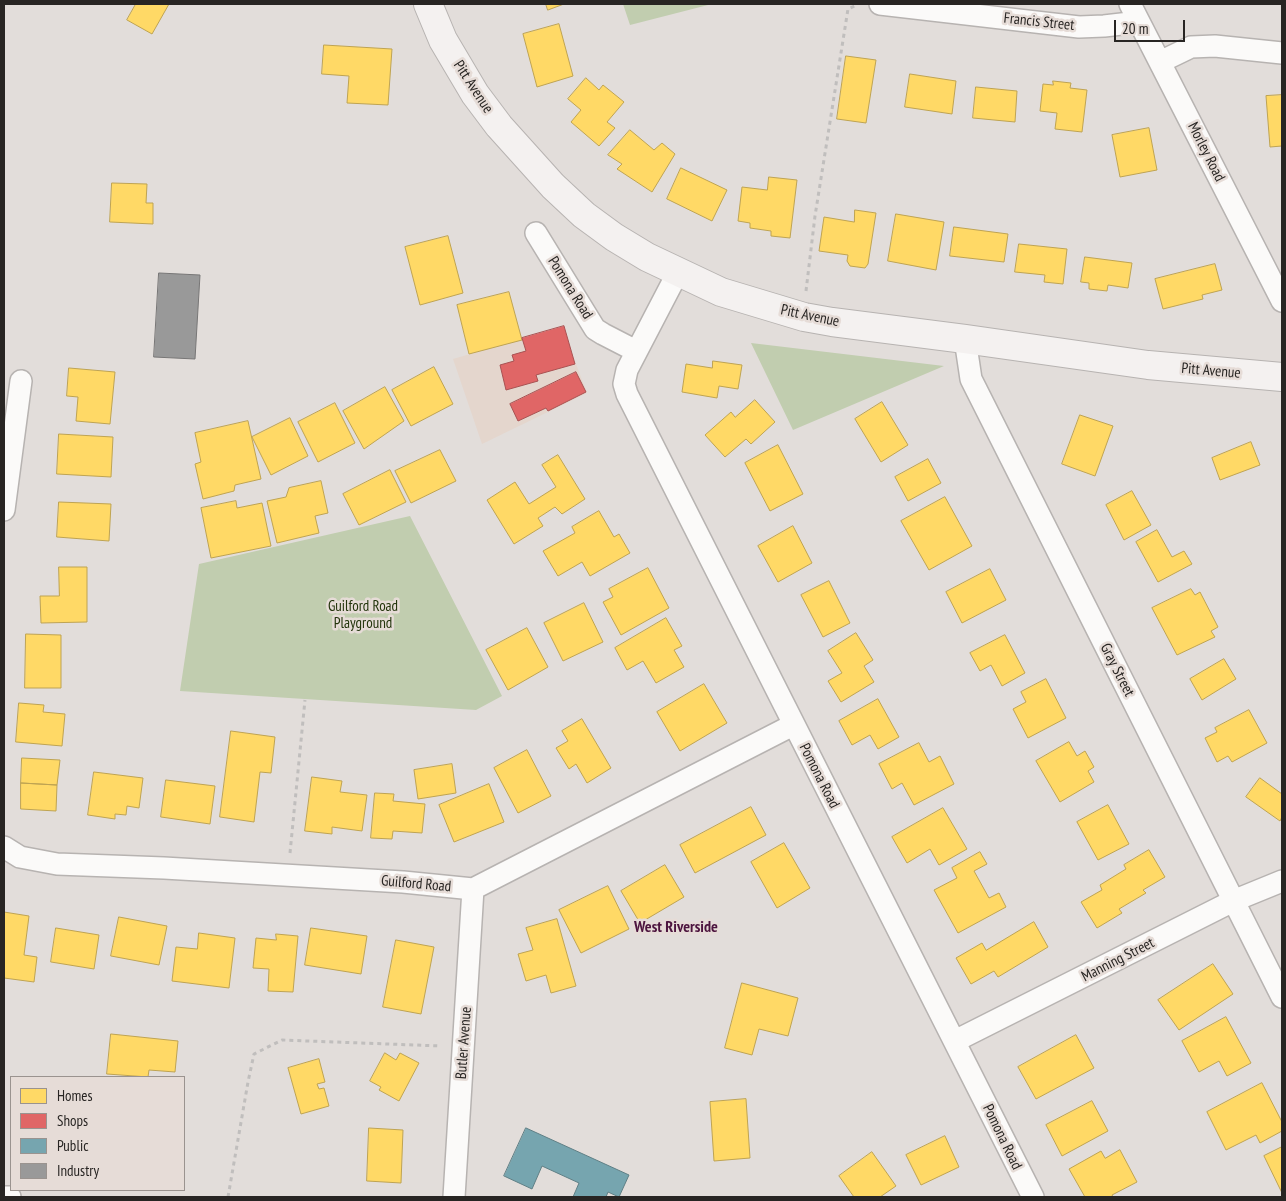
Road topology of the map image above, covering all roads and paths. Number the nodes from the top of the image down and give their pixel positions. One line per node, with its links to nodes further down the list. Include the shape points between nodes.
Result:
1 (428, 4): 8 (street, Pitt Avenue, via 443,40 475,94 553,186 614,237)
2 (861, 4): 10 (path, via 848,9 814,224)
3 (880, 4): 4 (street, Francis Street, via 1079,27 1104,26)
4 (1134, 13): 6 (street, Morley Road)
5 (1282, 53): 6 (street, via 1215,46 1191,47)
6 (1160, 62): 9 (street, Morley Road)
7 (536, 233): 12 (street, Pomona Road, via 595,329)
8 (678, 272): 10 (street, Pitt Avenue, via 721,292); 12 (street, Pomona Road)
9 (1282, 301)
10 (804, 317): 11 (street, Pitt Avenue)
11 (964, 338): 13 (street, Pitt Avenue, via 1148,365); 22 (street, Gray Street, via 971,379)
12 (636, 351): 17 (street, Pomona Road, via 624,384 627,394)
13 (1282, 377)
14 (21, 381): 15 (street)
15 (4, 510)
16 (305, 700): 19 (path)
17 (793, 725): 21 (street); 24 (street, Pomona Road)
18 (4, 847): 19 (street, Guilford Road, via 20,857 58,864)
19 (287, 876): 21 (street, Guilford Road)
20 (1282, 882): 22 (street, Manning Street)
21 (474, 889): 25 (street, Butler Avenue)
22 (1233, 901): 23 (street, Gray Street); 24 (street, Manning Street)
23 (1282, 997)
24 (955, 1042): 30 (street, Pomona Road)
25 (464, 1047): 28 (path, via 282,1040 254,1054); 29 (street, Butler Avenue)
26 (4, 1197): 27 (street)
27 (10, 1197)
28 (228, 1197)
29 (454, 1197)
30 (1033, 1197)

